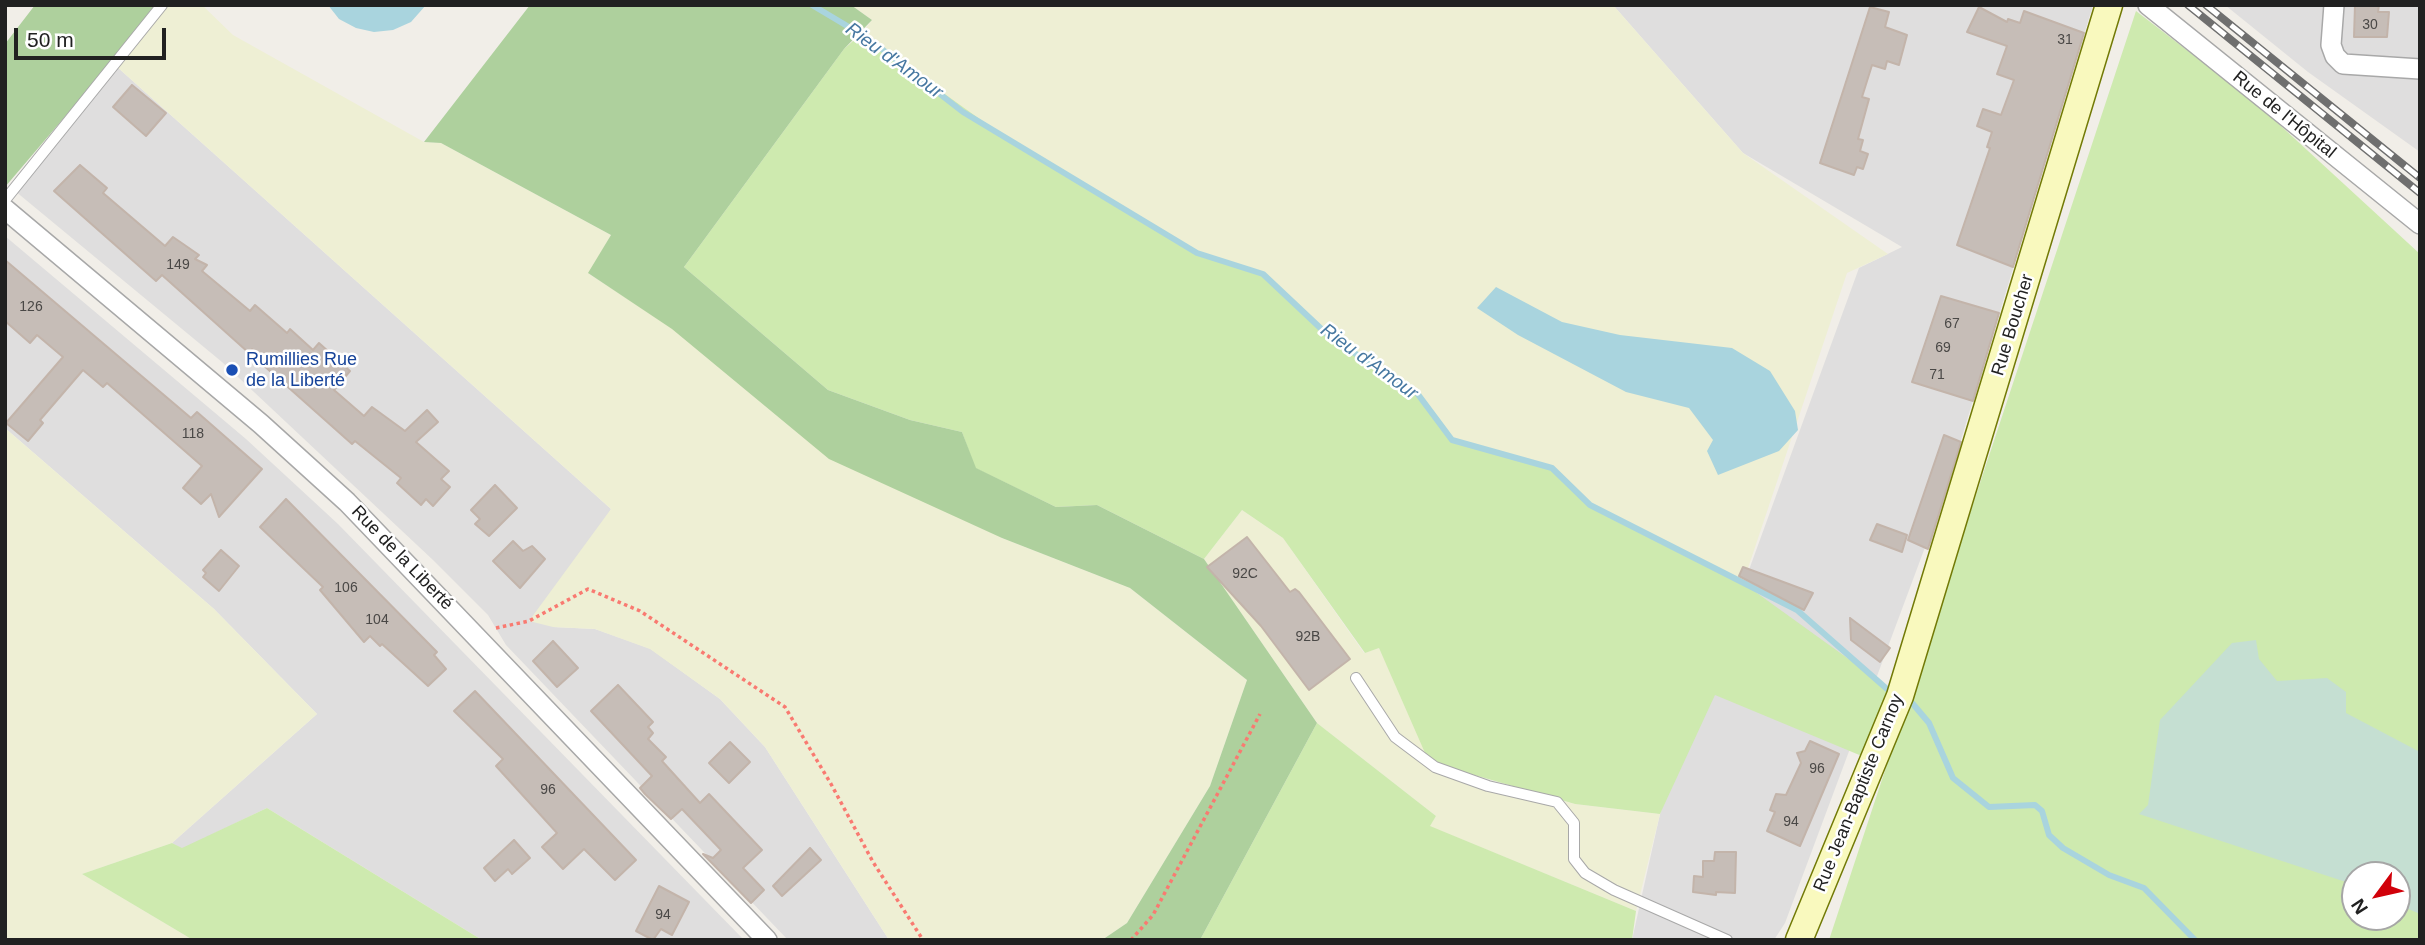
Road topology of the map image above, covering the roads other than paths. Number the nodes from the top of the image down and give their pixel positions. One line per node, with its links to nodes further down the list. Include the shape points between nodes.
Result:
1 (162, 5): 6 (lane)
2 (2109, 5): 9 (street, Rue Boucher)
3 (2148, 5): 8 (street, Rue de l'Hôpital)
4 (2334, 5): 5 (street, via 2331,45 2343,64)
5 (2420, 69)
6 (5, 200)
7 (5, 209): 11 (street, Rue de la Liberté, via 299,457 374,529)
8 (2420, 224)
9 (1916, 645): 13 (street, Rue Jean-Baptiste Carnoy, via 1883,743)
10 (1356, 678): 12 (lane, via 1395,737 1435,767 1488,786 1557,802 1574,823 1574,859 1585,873)
11 (768, 940)
12 (1727, 940)
13 (1799, 940)

